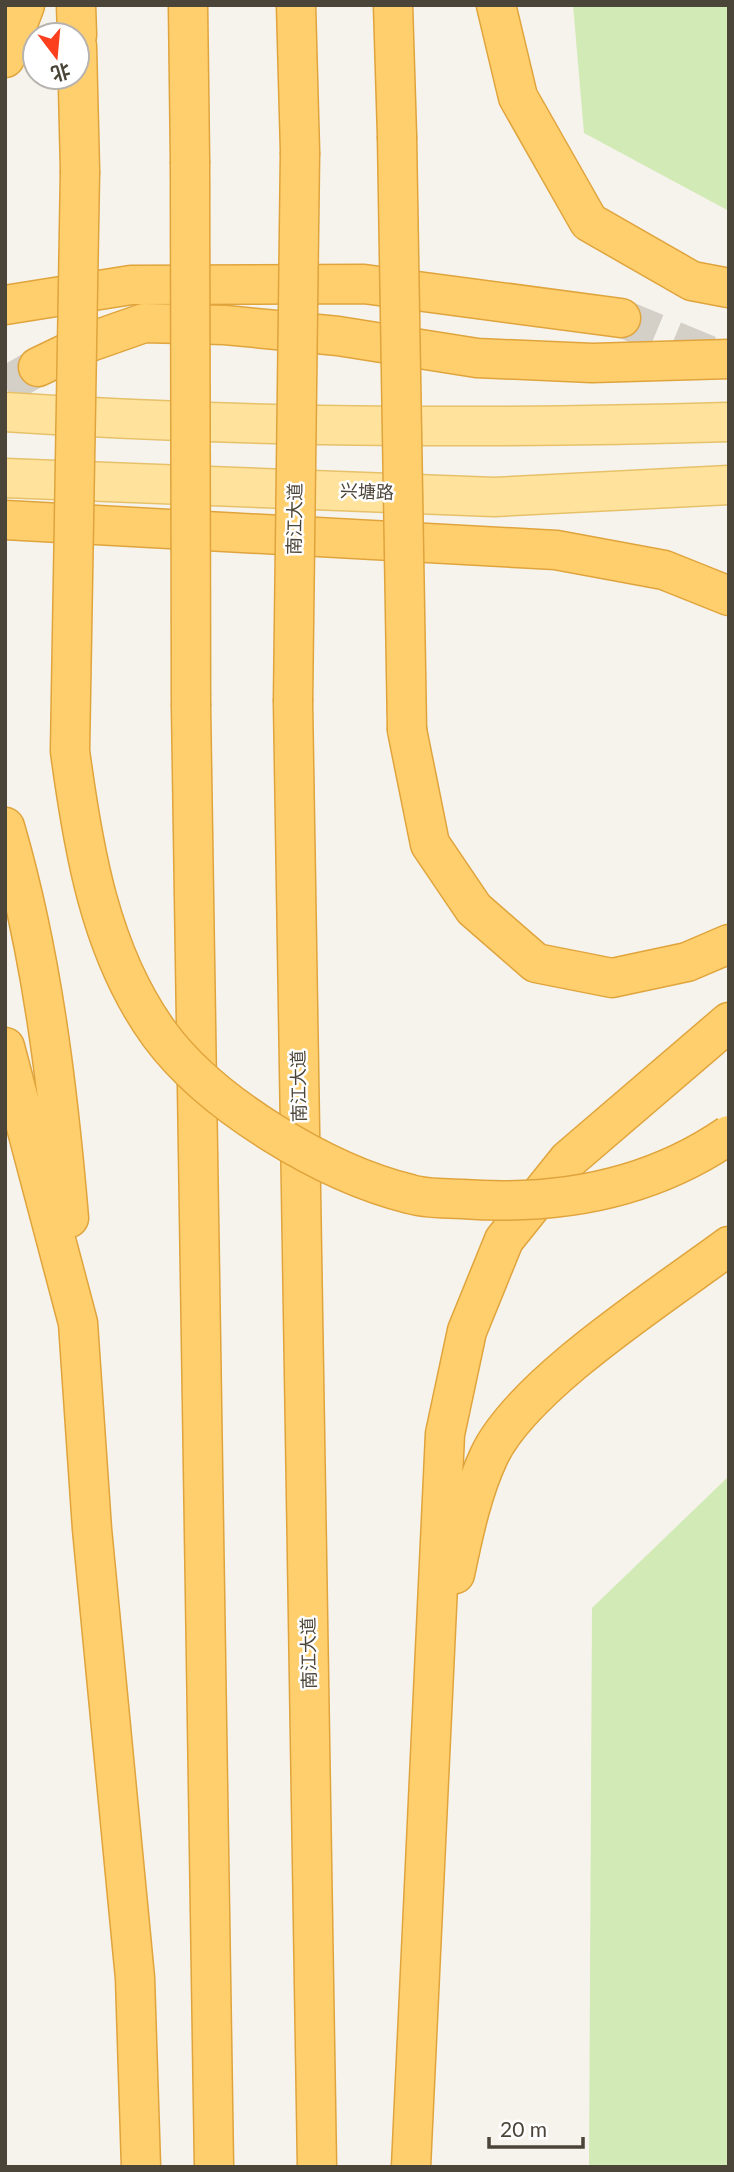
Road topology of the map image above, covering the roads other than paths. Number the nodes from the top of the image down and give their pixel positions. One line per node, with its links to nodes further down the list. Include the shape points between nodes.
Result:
1 (25, 5): 6 (highway)
2 (188, 5): 28 (highway, bridge, via 191,706)
3 (296, 5): 29 (highway, 南江大道, bridge, via 300,152 293,702)
4 (393, 5): 20 (highway, bridge, via 407,730 430,844 474,909 536,963 612,978 687,962)
5 (496, 5): 8 (highway, via 518,97 589,222 692,281)
6 (5, 58)
7 (78, 91): 23 (highway, bridge, via 70,751 80,830 97,898 122,967 160,1035 216,1092 272,1134 340,1171 411,1195 563,1199 647,1178)
8 (729, 288)
9 (5, 305): 10 (highway, via 131,285 364,284)
10 (621, 318)
11 (729, 359): 12 (highway, via 592,363 477,358 300,332 144,323)
12 (38, 367)
13 (5, 412): 14 (main road, via 124,420 513,428)
14 (729, 422)
15 (5, 478): 16 (main road, 兴塘路, via 494,497)
16 (729, 485)
17 (5, 520): 18 (highway, via 556,550 664,570)
18 (729, 596)
19 (5, 827): 25 (highway, via 18,872 59,1096)
20 (729, 944)
21 (729, 1021): 26 (highway, via 569,1160 504,1240 467,1331 444,1434)
22 (5, 1047): 25 (highway)
23 (729, 1135)
24 (729, 1247): 26 (highway, via 528,1402 489,1455 463,1538)
25 (78, 1323): 27 (highway, via 92,1529 135,1978)
26 (433, 1679): 30 (highway)
27 (141, 2167)
28 (214, 2167)
29 (317, 2167)
30 (411, 2167)

